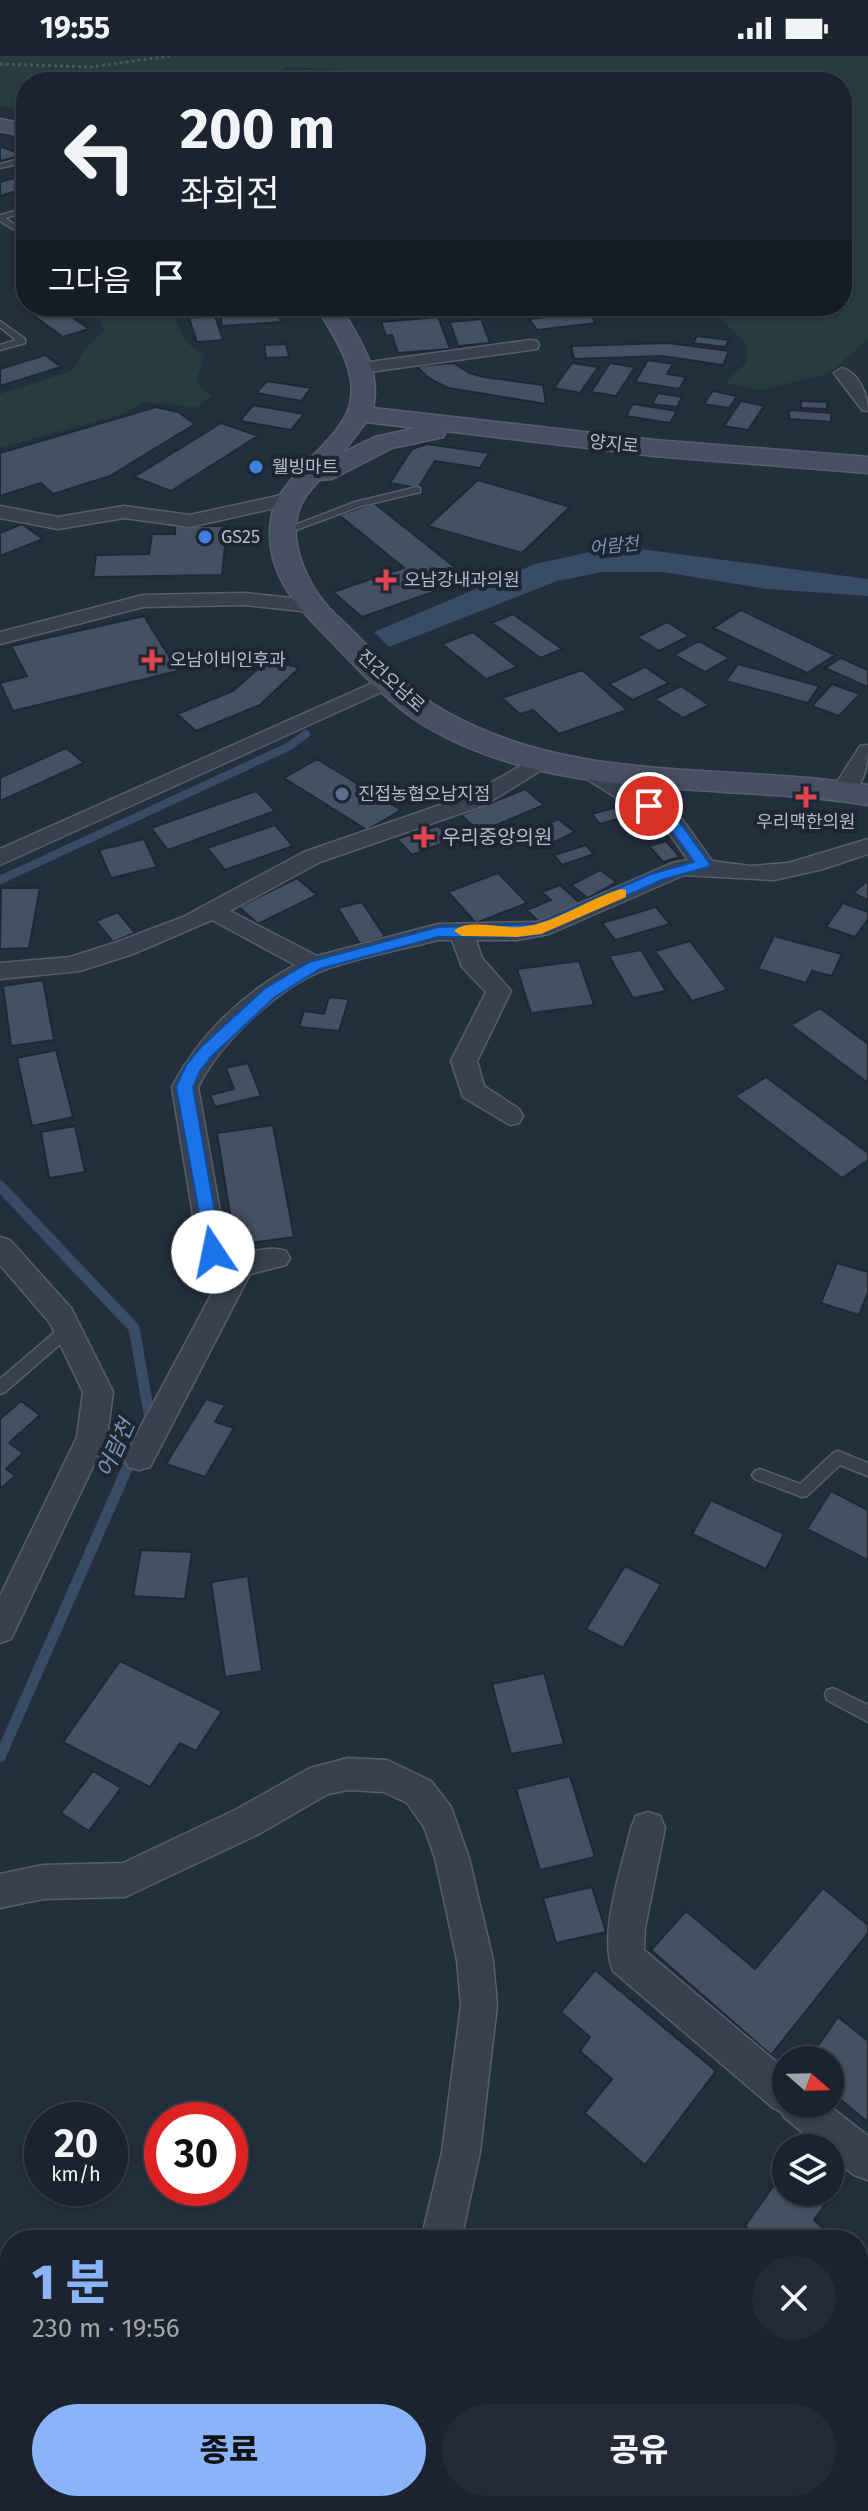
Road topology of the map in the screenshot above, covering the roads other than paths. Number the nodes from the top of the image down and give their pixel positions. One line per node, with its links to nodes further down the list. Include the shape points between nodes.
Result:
1 (334, 316): 5 (main road)
2 (0, 323): 4 (lane, via 22,341)
3 (531, 345): 5 (street)
4 (0, 348)
5 (362, 368): 8 (main road); 9 (main road)
6 (842, 373): 7 (street)
7 (868, 406)
8 (361, 414): 9 (main road, 양지로); 12 (main road, 진건오남로)
9 (483, 428): 10 (main road, 양지로, via 670,450); 12 (main road, via 384,442)
10 (868, 465)
11 (417, 490): 14 (lane, via 358,504)
12 (295, 492): 13 (street, via 190,521 124,512 58,523); 14 (main road, 진건오남로)
13 (0, 512)
14 (282, 532): 15 (main road, 진건오남로, via 287,559)
15 (310, 606): 16 (street, via 245,599 143,601); 17 (main road, 진건오남로)
16 (5, 632)
17 (388, 682): 19 (main road, 진건오남로, via 454,729); 23 (street)
18 (868, 751): 21 (street)
19 (540, 761): 20 (main road, 진건오남로); 25 (street, via 477,800 312,857)
20 (593, 773): 21 (main road, 진건오남로, via 791,784); 24 (street, via 674,824)
21 (856, 793)
22 (868, 846): 24 (street, via 777,872 757,874)
23 (0, 858)
24 (703, 864): 26 (street, via 657,877 541,929)
25 (211, 910): 27 (street); 28 (street, via 71,965)
26 (461, 931): 27 (street, via 408,938); 29 (street, via 471,961 499,991 464,1061 472,1091)
27 (314, 965): 32 (street, via 255,1006 207,1051 185,1087 213,1252)
28 (0, 971)
29 (510, 1116)
30 (0, 1247): 33 (street)
31 (276, 1258): 32 (street)
32 (241, 1265): 35 (street)
33 (68, 1329): 34 (lane); 38 (street, via 98,1392 92,1437)
34 (0, 1388)
35 (139, 1458)
36 (868, 1470): 37 (lane, via 838,1457 802,1491)
37 (760, 1475)
38 (0, 1629)
39 (833, 1695): 40 (lane)
40 (868, 1714)
41 (648, 1828): 43 (street, via 627,1928 626,1958)
42 (0, 1891): 46 (street, via 43,1882 125,1880 247,1822 322,1779 387,1776 419,1792 439,1819 452,1858 475,1960 479,2005 461,2152)
43 (772, 2083)
44 (814, 2118): 45 (street)
45 (868, 2161)
46 (443, 2230)

